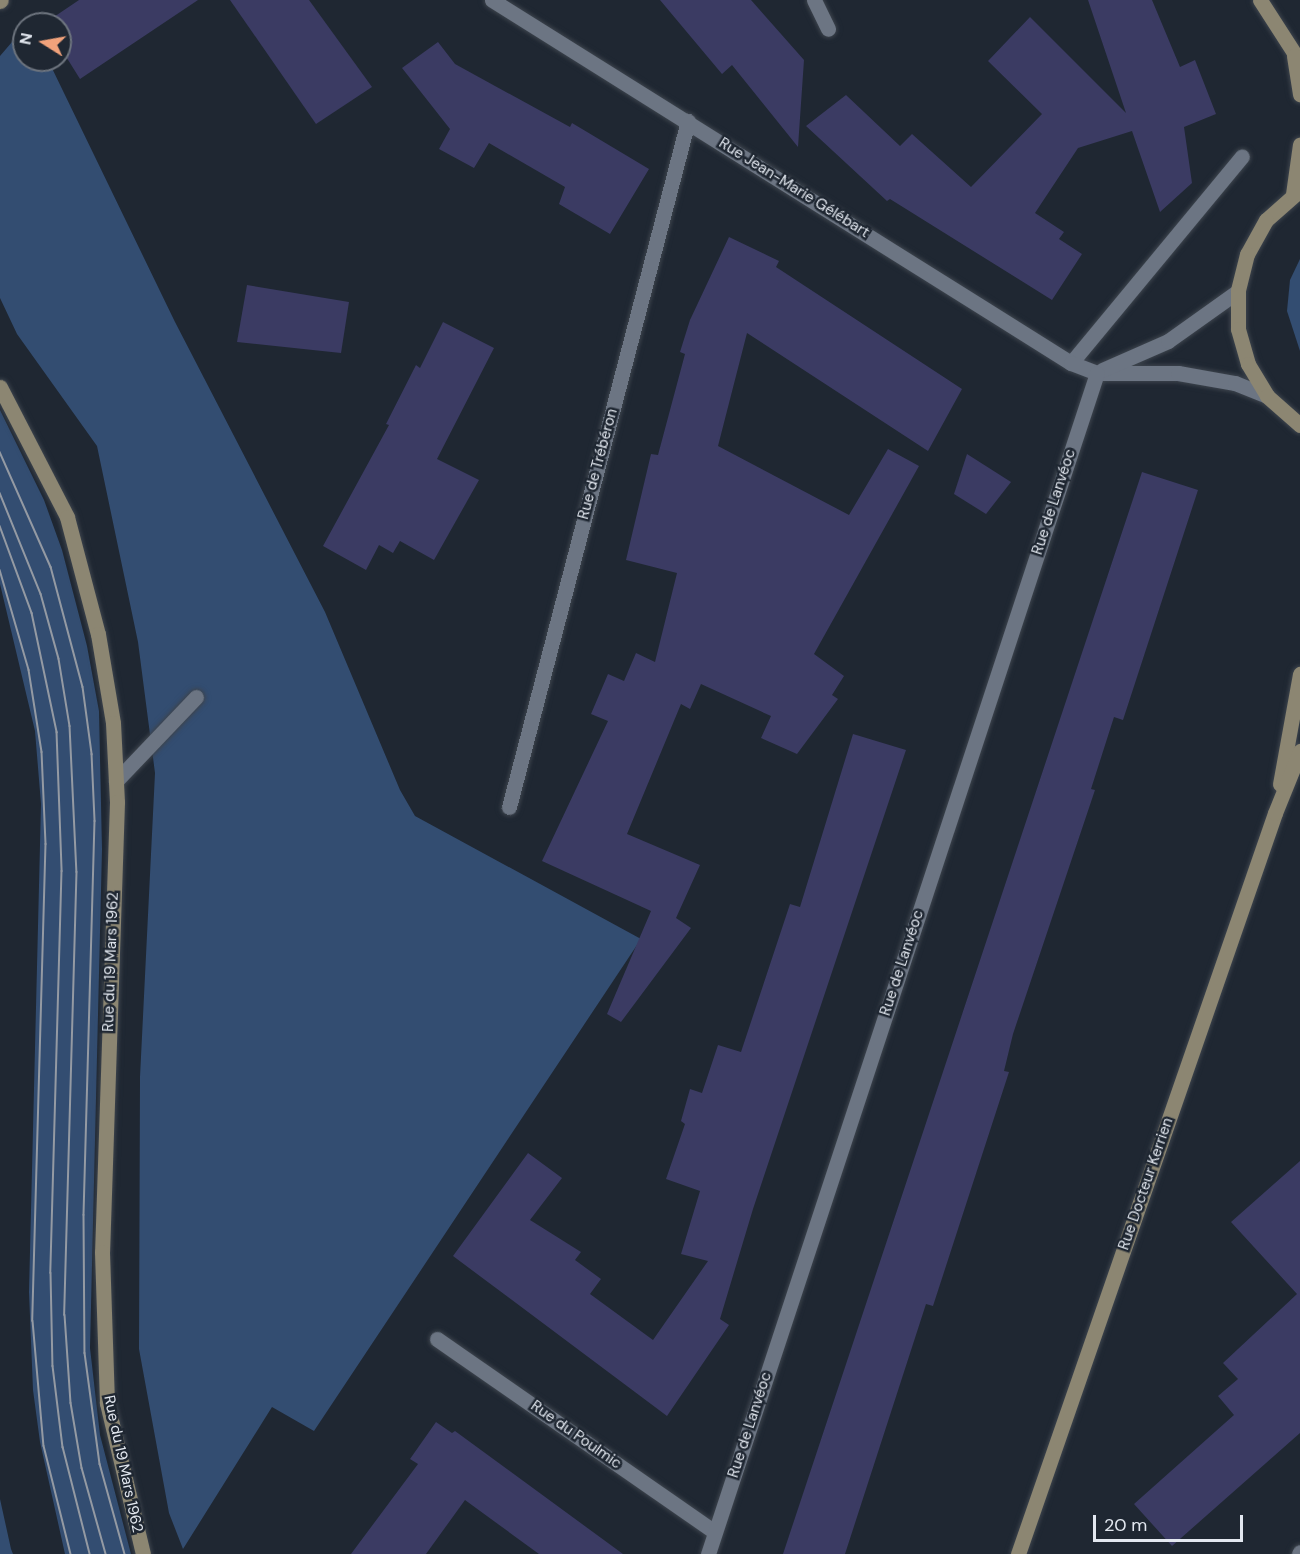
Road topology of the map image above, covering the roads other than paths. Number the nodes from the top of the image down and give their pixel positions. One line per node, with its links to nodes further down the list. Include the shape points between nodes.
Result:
1 (492, 0): 7 (street, Rue Jean-Marie Gélébart)
2 (814, 0): 4 (street)
3 (1260, 0): 5 (main road)
4 (828, 29)
5 (1297, 59): 6 (main road)
6 (1300, 95)
7 (688, 122): 12 (street, Rue Jean-Marie Gélébart); 21 (street, Rue de Trébéron)
8 (1300, 144): 10 (main road)
9 (1242, 156): 12 (street)
10 (1297, 192): 11 (main road, via 1261,229 1247,254)
11 (1238, 291): 13 (street, via 1168,341); 15 (main road, via 1238,328 1248,364)
12 (1071, 363): 13 (street, Rue Jean-Marie Gélébart)
13 (1097, 373): 15 (street, via 1178,374 1235,383); 24 (street, Rue de Lanvéoc)
14 (0, 387): 20 (main road, Rue du 19 Mars 1962, via 67,517 98,634 113,723)
15 (1267, 396): 16 (main road)
16 (1300, 426)
17 (1300, 674): 22 (main road, Rue Docteur Kerrien)
18 (196, 697): 20 (street)
19 (1300, 751): 22 (main road, Rue Docteur Kerrien)
20 (116, 781): 25 (main road, Rue du 19 Mars 1962, via 102,1252 106,1391)
21 (509, 807)
22 (1275, 813): 27 (main road, Rue Docteur Kerrien)
23 (437, 1339): 24 (street, Rue du Poulmic)
24 (715, 1532): 26 (street, Rue de Lanvéoc)
25 (143, 1554)
26 (708, 1554)
27 (1018, 1554)

